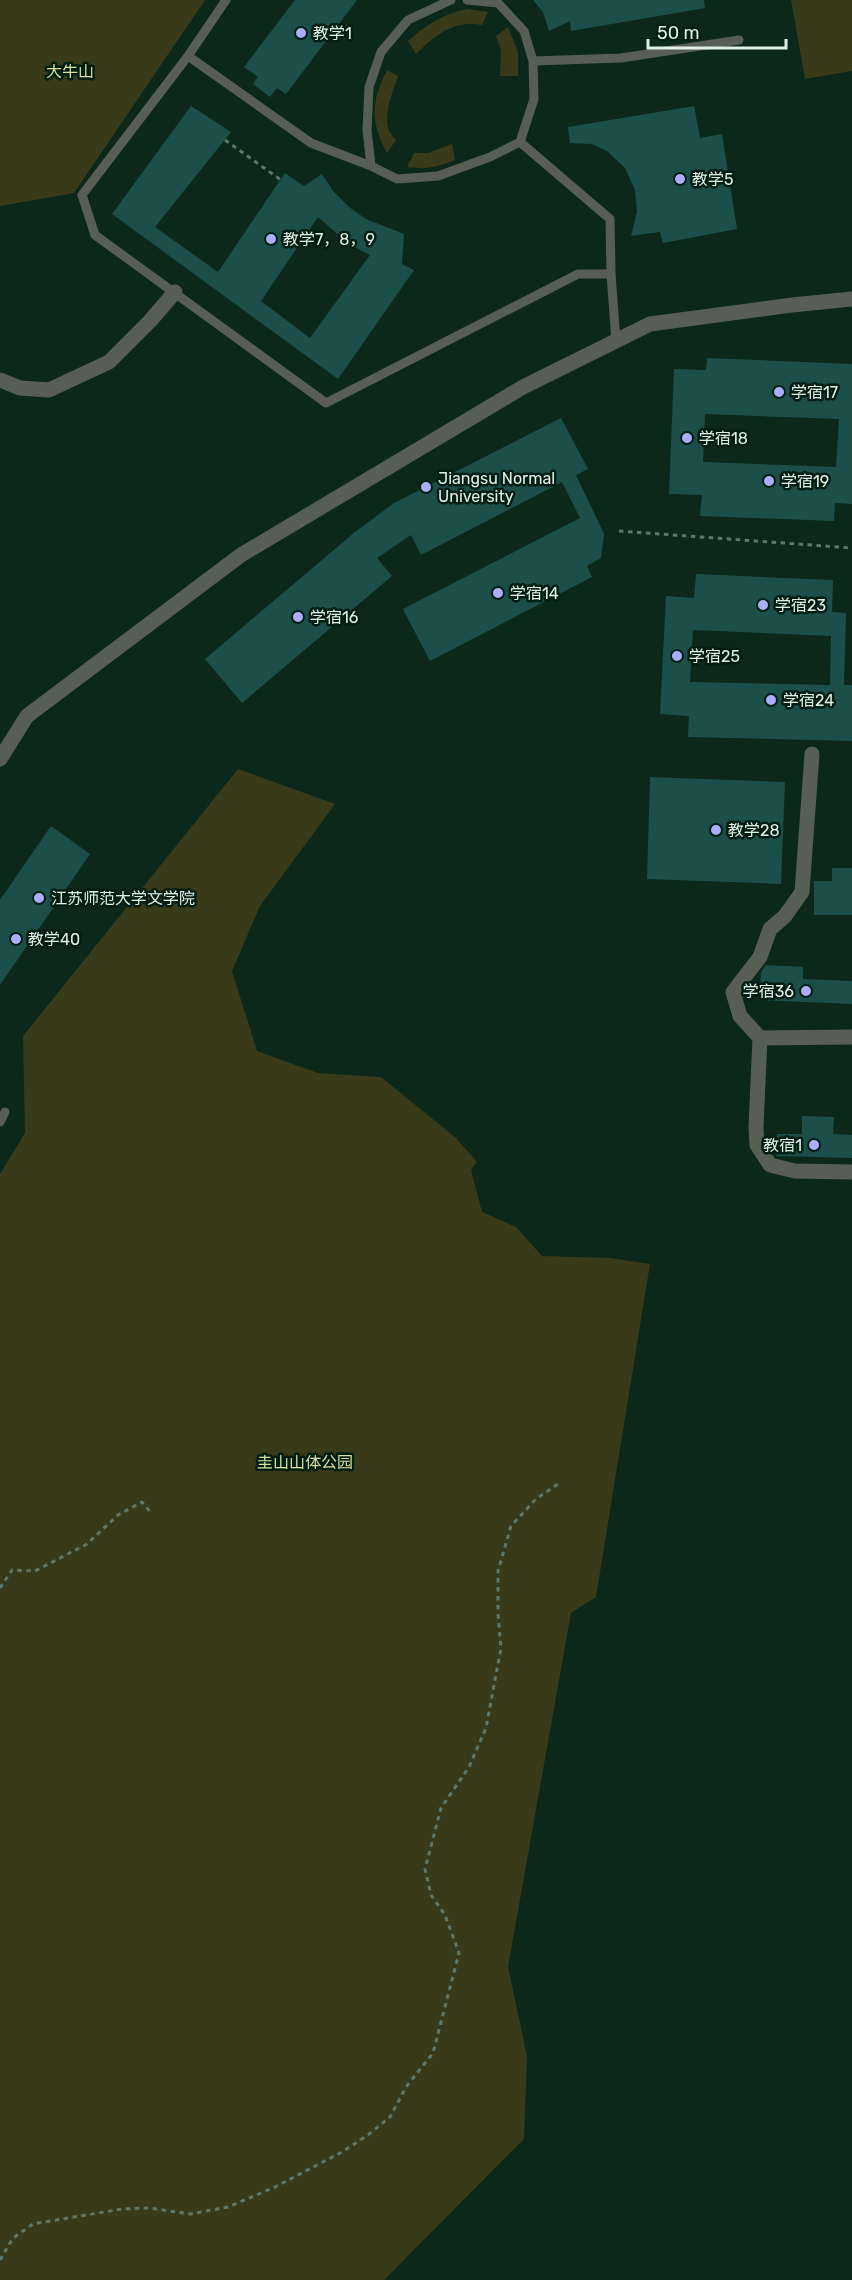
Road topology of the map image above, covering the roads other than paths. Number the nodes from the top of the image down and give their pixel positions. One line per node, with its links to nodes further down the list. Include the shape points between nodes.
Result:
1 (226, 0): 6 (lane)
2 (451, 0): 4 (lane)
3 (467, 0): 7 (lane, via 498,3 524,32)
4 (441, 2): 9 (lane, via 408,20 381,52 369,87 367,130)
5 (739, 40): 7 (lane, via 621,58)
6 (188, 56): 9 (lane, via 311,143); 11 (lane, via 82,195 95,235)
7 (532, 61): 8 (lane, via 534,99)
8 (520, 142): 9 (lane, via 438,176 397,179); 10 (lane, via 610,219)
9 (371, 166)
10 (611, 274): 11 (lane, via 578,274 326,403); 13 (lane)
11 (175, 292): 14 (street, via 109,362 49,390 20,388)
12 (852, 299): 13 (street, via 650,324)
13 (616, 341): 16 (street, via 523,387 242,555 27,716)
14 (0, 380)
15 (812, 754): 18 (street, via 802,892 770,929 760,957 733,992 740,1016)
16 (0, 759)
17 (852, 1037): 18 (street)
18 (760, 1038): 21 (street, via 757,1146 770,1165 795,1171)
19 (5, 1112): 20 (lane)
20 (0, 1122)
21 (852, 1172)

